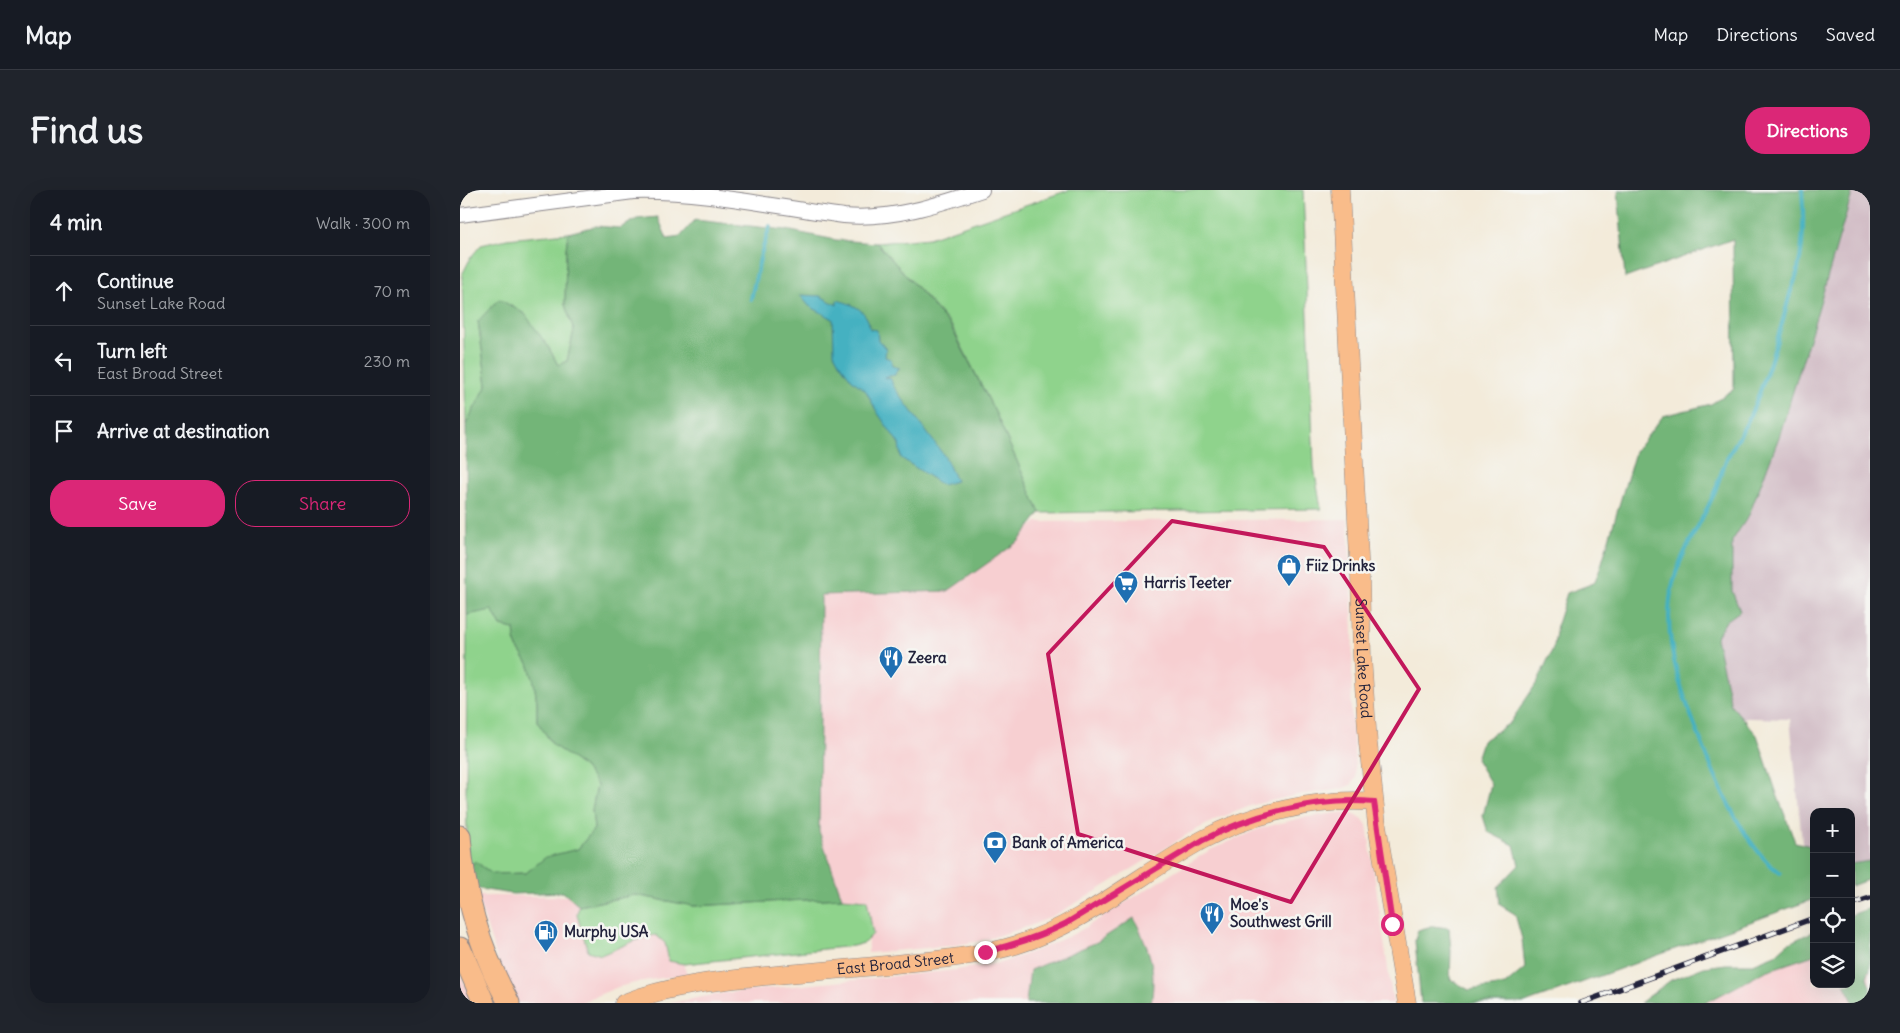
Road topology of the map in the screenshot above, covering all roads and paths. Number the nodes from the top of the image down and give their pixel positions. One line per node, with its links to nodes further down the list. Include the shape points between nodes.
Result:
1 (982, 190): 3 (street, via 917,210 868,217 682,193 651,192)
2 (1340, 190): 4 (main road, Sunset Lake Road, via 1362,657)
3 (460, 215)
4 (1374, 802): 9 (main road, East Broad Street, via 1354,800 1307,806 1226,828 1082,915 1014,946 952,958 713,981 666,990); 10 (main road, Sunset Lake Road)
5 (460, 836): 8 (highway, via 466,889 476,926 495,977)
6 (460, 948): 7 (highway)
7 (484, 1003)
8 (509, 1003)
9 (624, 1003)
10 (1407, 1003)

